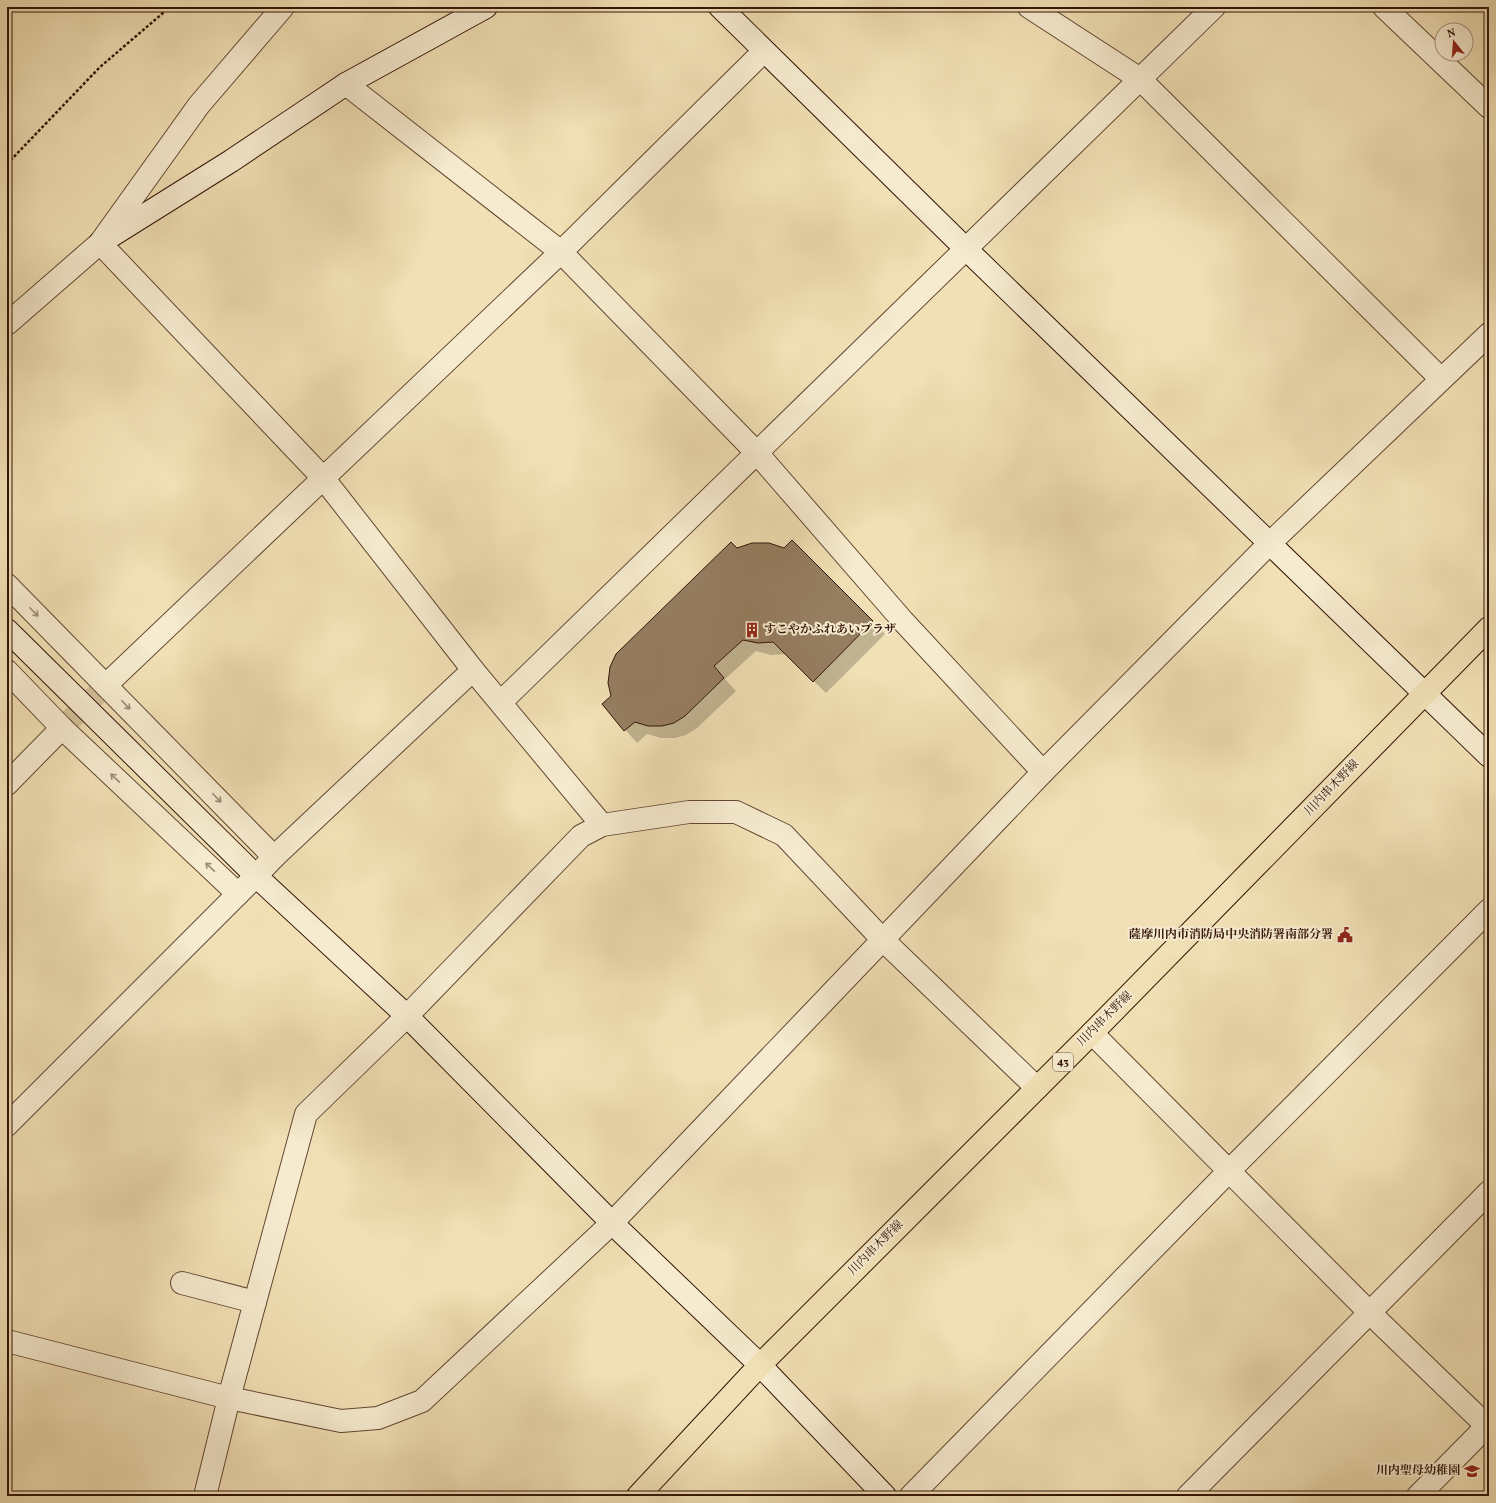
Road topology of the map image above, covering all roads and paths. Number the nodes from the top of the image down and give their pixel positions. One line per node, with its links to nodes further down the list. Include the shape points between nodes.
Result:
1 (170, 7): 12 (path, via 100,67)
2 (282, 7): 13 (street, via 199,105)
3 (486, 7): 10 (street)
4 (720, 7): 8 (street)
5 (1030, 7): 9 (street)
6 (1214, 7): 9 (street)
7 (1384, 7): 11 (street)
8 (764, 51): 14 (street); 15 (street)
9 (1140, 79): 14 (street); 18 (street)
10 (346, 84): 13 (street, via 232,161); 15 (street)
11 (1489, 107)
12 (7, 164)
13 (100, 244): 16 (street); 20 (street)
14 (966, 249): 19 (street); 21 (street)
15 (561, 252): 19 (street); 20 (street)
16 (7, 324)
17 (1489, 334): 18 (street)
18 (1441, 379): 21 (street)
19 (757, 453): 29 (street); 32 (street, via 903,621)
20 (324, 479): 25 (street); 27 (street)
21 (1269, 544): 28 (street); 32 (street)
22 (7, 585): 27 (street, one-way to 27)
23 (1489, 628): 28 (main road, 川内串木野線 / 43)
24 (7, 630): 36 (street)
25 (473, 670): 29 (street); 35 (street)
26 (7, 671): 30 (street)
27 (106, 685): 35 (street, one-way to 35)
28 (1425, 694): 31 (street); 41 (main road, 川内串木野線 / 43)
29 (500, 702): 34 (street)
30 (62, 728): 33 (street); 37 (street, one-way to 30)
31 (1489, 756)
32 (1043, 772): 39 (street)
33 (7, 784)
34 (602, 825): 39 (street, via 689,812 736,812 784,836); 40 (street, via 581,836)
35 (274, 857): 36 (street)
36 (256, 876): 37 (street); 40 (street)
37 (238, 894): 43 (street)
38 (1489, 910): 44 (street)
39 (882, 939): 42 (street); 46 (street)
40 (407, 1016): 46 (street); 48 (street, via 306,1114)
41 (1092, 1033): 42 (main road, 川内串木野線 / 43); 44 (street)
42 (1037, 1088): 51 (main road, 川内串木野線 / 43)
43 (7, 1125)
44 (1229, 1171): 49 (street); 57 (street)
45 (1489, 1192): 49 (street)
46 (612, 1223): 51 (street); 52 (street, via 422,1401 378,1418 341,1421)
47 (182, 1283): 48 (street)
48 (255, 1302): 52 (street)
49 (1370, 1313): 53 (street); 58 (street)
50 (7, 1341): 52 (street)
51 (760, 1365): 55 (main road, 川内串木野線 / 43); 56 (street)
52 (229, 1398): 54 (street)
53 (1488, 1426): 59 (street)
54 (205, 1496)
55 (638, 1496)
56 (885, 1496)
57 (911, 1496)
58 (1188, 1496)
59 (1418, 1496)

